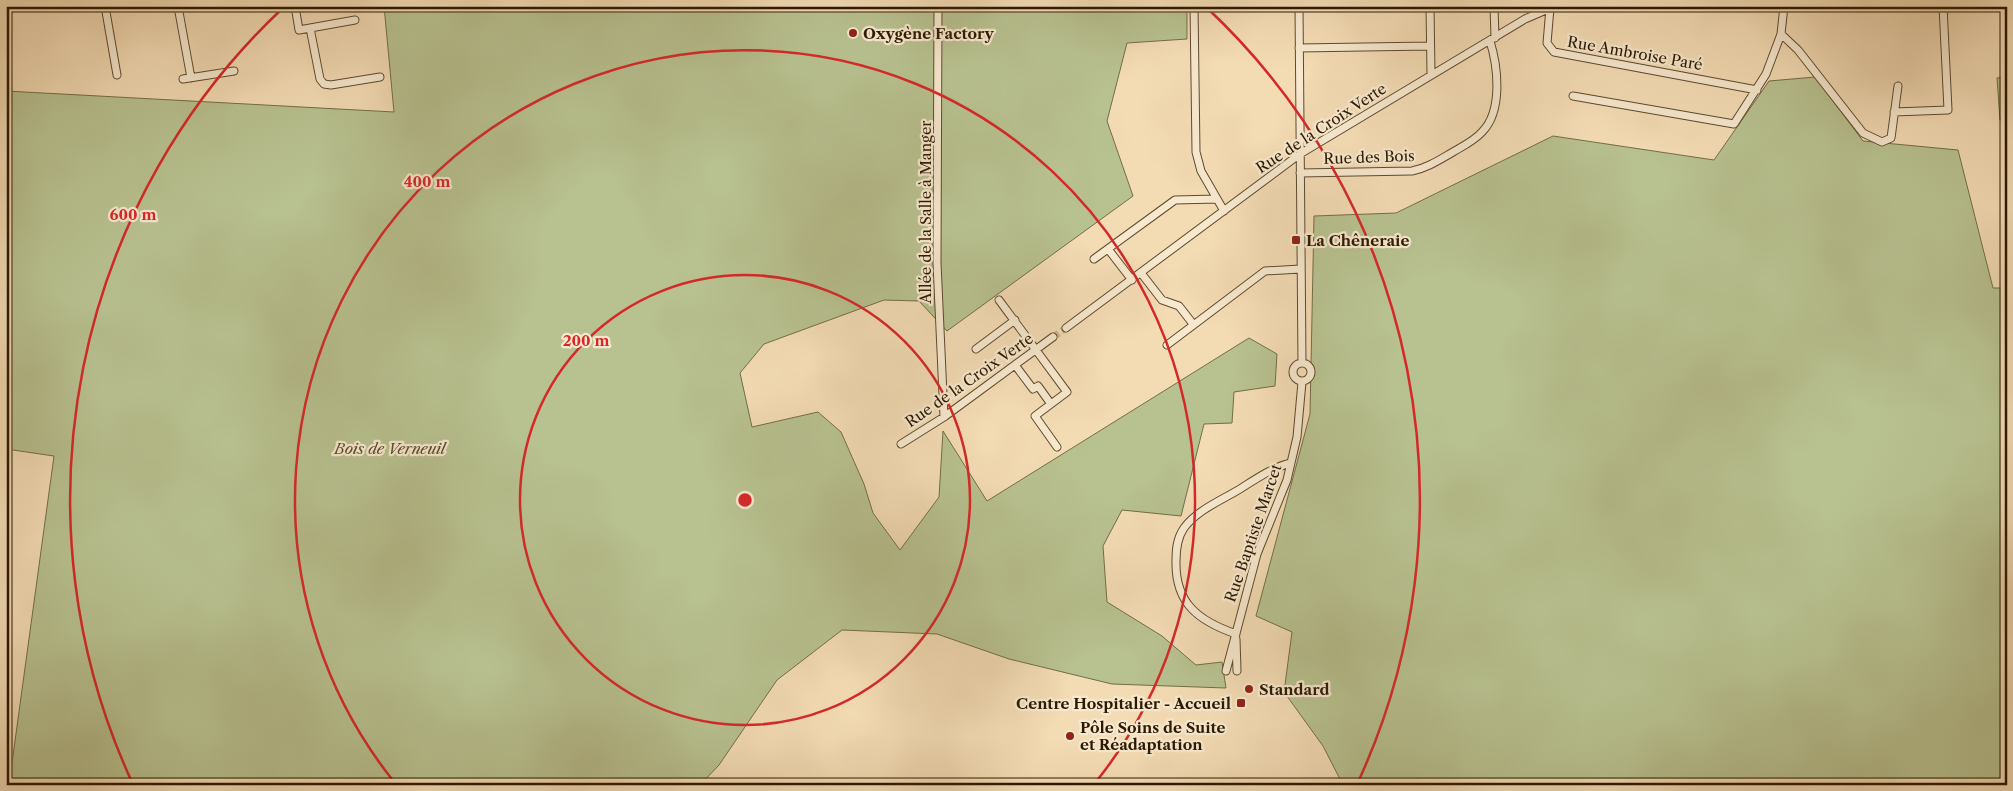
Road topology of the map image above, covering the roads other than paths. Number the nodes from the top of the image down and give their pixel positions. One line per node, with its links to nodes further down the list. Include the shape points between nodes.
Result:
1 (104, 6): 20 (street)
2 (181, 6): 18 (street, via 187,79)
3 (295, 6): 13 (street, via 299,30)
4 (938, 6): 47 (street, Allée de la Salle à Manger, via 937,263)
5 (1194, 6): 28 (street, via 1196,152 1201,171)
6 (1299, 6): 17 (street, Rue Baptiste Marcet)
7 (1430, 6): 16 (street)
8 (1494, 6): 15 (street, Rue des Bois)
9 (1784, 6): 14 (street)
10 (1943, 6): 25 (street, via 1948,110)
11 (1552, 7): 15 (street, Rue de la Croix Verte); 23 (street, Rue Ambroise Paré, via 1547,43 1554,52)
12 (356, 20): 13 (street)
13 (310, 28): 21 (street, via 320,79 324,84)
14 (1781, 34): 23 (street); 25 (street, via 1798,50 1863,133 1882,142 1891,138)
15 (1492, 39): 19 (street, Rue de la Croix Verte); 27 (street, Rue des Bois, via 1496,60 1495,105 1491,120 1474,139 1428,166 1412,171)
16 (1430, 46): 17 (street); 19 (street)
17 (1299, 48): 26 (street, Rue Baptiste Marcet)
18 (234, 71)
19 (1431, 74): 26 (street, Rue de la Croix Verte)
20 (117, 75)
21 (380, 77)
22 (1898, 86): 25 (street)
23 (1757, 90): 24 (street, via 1734,124)
24 (1573, 96)
25 (1894, 112)
26 (1300, 154): 27 (street, Rue Baptiste Marcet); 29 (street, Rue de la Croix Verte)
27 (1300, 172): 32 (street, Rue Baptiste Marcet)
28 (1217, 199): 29 (street); 30 (street, via 1175,200)
29 (1224, 211): 33 (street, Rue de la Croix Verte)
30 (1108, 249): 31 (street); 34 (street)
31 (1094, 259)
32 (1301, 269): 37 (street, via 1265,271); 43 (street, Rue Baptiste Marcet)
33 (1141, 273): 34 (street, Rue de la Croix Verte); 37 (street, via 1162,300 1179,306)
34 (1132, 280): 38 (street, Rue de la Croix Verte)
35 (1000, 300): 36 (street)
36 (1015, 320): 41 (street); 42 (street)
37 (1193, 324): 40 (street)
38 (1066, 328)
39 (1053, 337): 42 (street, Rue de la Croix Verte)
40 (1167, 345)
41 (976, 349)
42 (1037, 349): 44 (street, Rue de la Croix Verte); 46 (street, via 1068,392)
43 (1302, 363): 45 (street, Rue Baptiste Marcet, via 1311,372); 45 (street, Rue Baptiste Marcet, via 1292,372 1295,379)
44 (1016, 365): 46 (street, via 1033,389 1038,386); 47 (street, Rue de la Croix Verte)
45 (1302, 382): 50 (street, Rue Baptiste Marcet, via 1297,438)
46 (1051, 404): 49 (street, via 1035,416)
47 (944, 417): 48 (street, Rue de la Croix Verte)
48 (901, 444)
49 (1057, 446)
50 (1291, 463): 51 (street, Rue Baptiste Marcet, via 1257,554); 51 (street, via 1269,472 1195,516 1177,543 1177,580 1187,602 1212,625)
51 (1236, 634): 52 (street, Rue Baptiste Marcet); 53 (street, Rue Baptiste Marcet)
52 (1226, 671)
53 (1236, 671)

